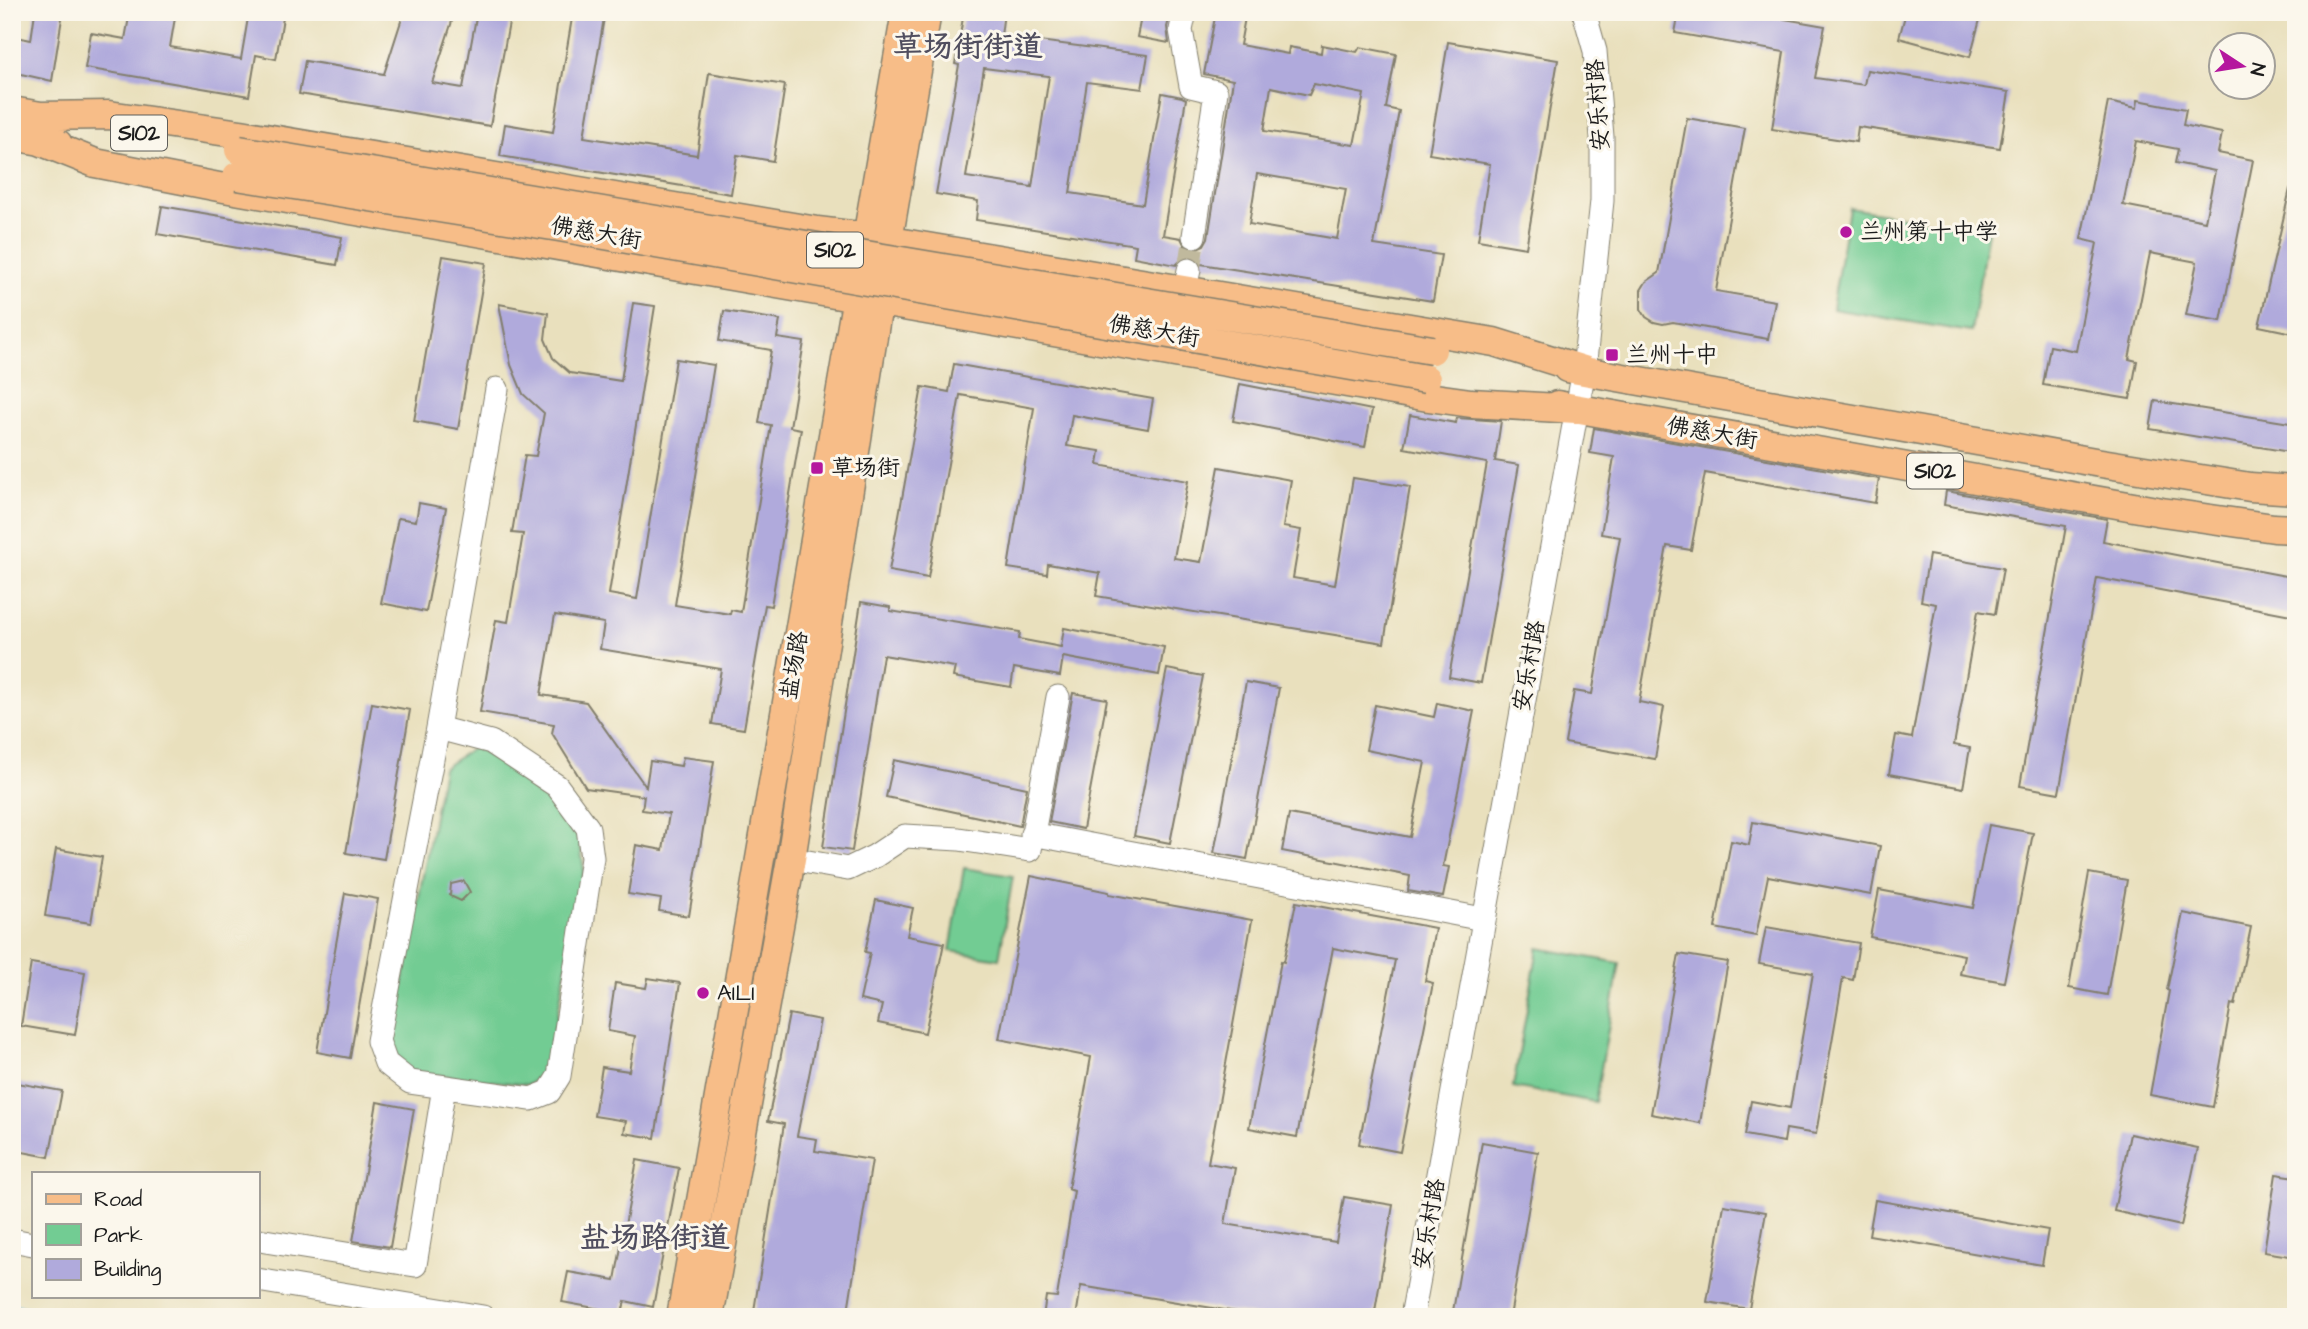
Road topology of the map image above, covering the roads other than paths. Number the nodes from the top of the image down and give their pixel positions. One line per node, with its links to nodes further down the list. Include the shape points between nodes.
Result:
1 (906, 12): 9 (main road, 盐场路)
2 (927, 12): 9 (main road, 盐场路)
3 (1185, 12): 8 (street, via 1181,30 1191,86 1216,92)
4 (1584, 12): 11 (street, 安乐村路, via 1595,51 1602,201)
5 (31, 123): 6 (main road, 佛慈大街 / S102); 7 (main road, 佛慈大街 / S102); 9 (main road, via 109,115); 10 (main road, via 95,163)
6 (12, 136)
7 (238, 163): 11 (main road, 佛慈大街 / S102, bridge); 13 (main road, 佛慈大街 / S102, bridge, via 559,226)
8 (1194, 236)
9 (878, 239): 10 (main road, 盐场路); 11 (main road, via 1187,280 1494,342)
10 (868, 300): 13 (main road, via 1427,397); 19 (main road, 盐场路); 27 (main road, 盐场路)
11 (1584, 370): 13 (street, 安乐村路); 14 (main road, 佛慈大街 / S102, via 2095,462)
12 (497, 389): 17 (street)
13 (1576, 409): 15 (main road, 佛慈大街 / S102, via 2162,512); 20 (street, 安乐村路)
14 (2296, 490)
15 (2296, 529)
16 (1058, 697): 18 (street)
17 (438, 728): 21 (street, via 379,1041 386,1063 410,1082); 21 (street, via 491,742 557,786 588,828 592,858 559,1076 549,1092 531,1099)
18 (1032, 834): 19 (street, via 1030,850 905,836 848,869); 20 (street)
19 (791, 859): 28 (main road, 盐场路)
20 (1483, 919): 29 (street, 安乐村路)
21 (444, 1087): 23 (street, via 415,1265)
22 (12, 1240): 24 (street)
23 (265, 1241)
24 (32, 1244)
25 (259, 1280): 26 (street)
26 (483, 1317)
27 (681, 1317)
28 (709, 1317)
29 (1412, 1317)

